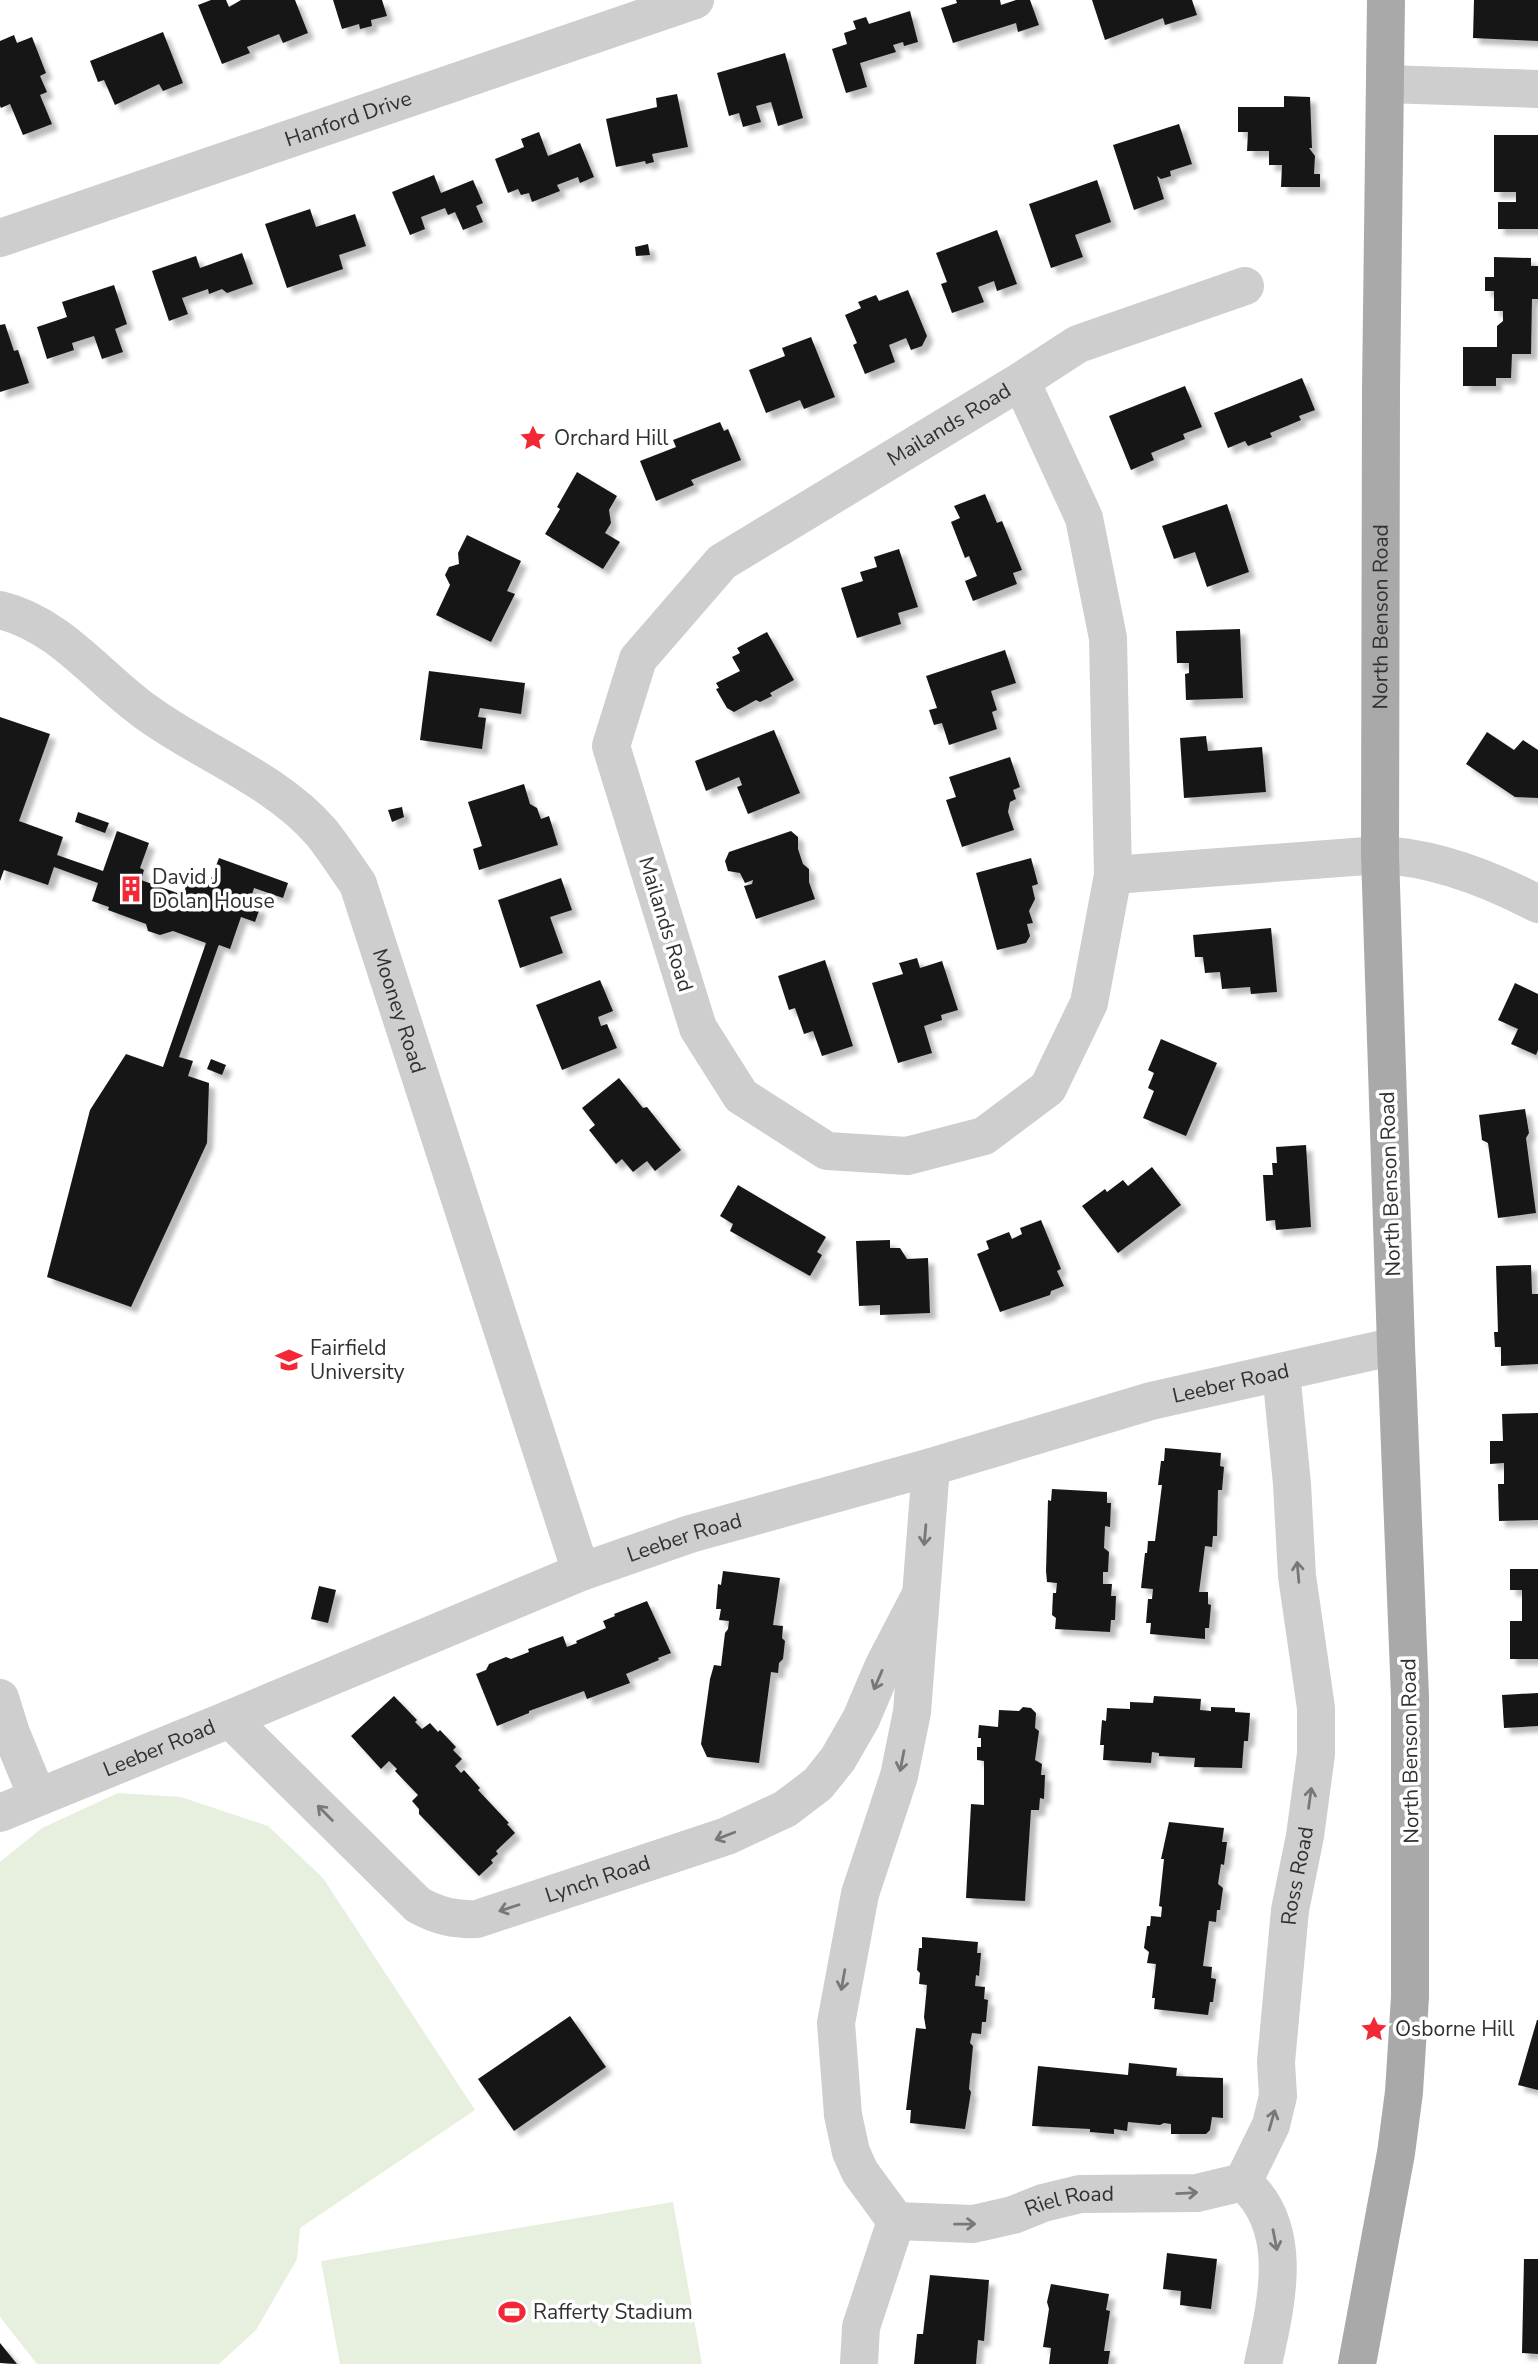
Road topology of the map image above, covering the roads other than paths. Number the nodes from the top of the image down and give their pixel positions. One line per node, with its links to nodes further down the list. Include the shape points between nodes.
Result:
1 (695, 0): 5 (street, Hanford Drive)
2 (1386, 0): 3 (main road, North Benson Road)
3 (1385, 84): 4 (street); 9 (main road, North Benson Road)
4 (1538, 89)
5 (0, 238)
6 (1245, 286): 7 (street, Mailands Road, via 1078,344)
7 (1021, 381): 10 (street, Mailands Road, via 1084,518 1108,638); 10 (street, Mailands Road, via 722,562 638,659 611,746 698,1028 741,1096 827,1151 907,1156 984,1136 1048,1088 1089,1003)
8 (0, 610): 15 (street, Mooney Road, via 21,615 52,632 145,712 287,801 320,831 358,884)
9 (1380, 855): 10 (street); 11 (street, via 1440,865); 12 (main road, North Benson Road)
10 (1113, 875)
11 (1538, 904)
12 (1396, 1346): 13 (street, Leeber Road); 25 (main road, North Benson Road, via 1410,1697 1410,1997 1396,2153)
13 (1281, 1371): 14 (street, Leeber Road, via 1151,1401); 21 (street, Ross Road, one-way to 13, via 1271,2125 1278,2096 1276,2062 1290,1910 1317,1754)
14 (930, 1467): 15 (street, Leeber Road, via 690,1534); 16 (street, Lynch Road, one-way to 16)
15 (581, 1572): 18 (street, Leeber Road)
16 (919, 1598): 18 (street, Lynch Road, one-way to 18, via 838,1759 818,1784 785,1809 727,1836 477,1919 438,1915 418,1905); 22 (street, Lynch Road, one-way to 22, via 910,1724 899,1776 860,1894 836,2024 851,2152)
17 (0, 1698): 19 (street)
18 (230, 1719): 19 (street, Leeber Road)
19 (37, 1796): 20 (street, Leeber Road)
20 (0, 1812)
21 (1243, 2182): 22 (street, Riel Road, one-way to 21, via 973,2224 1080,2194 1198,2193); 24 (street, one-way to 24, via 1258,2195 1267,2213 1278,2260 1278,2288)
22 (896, 2221): 23 (street, via 861,2327)
23 (859, 2364)
24 (1262, 2364)
25 (1357, 2364)

